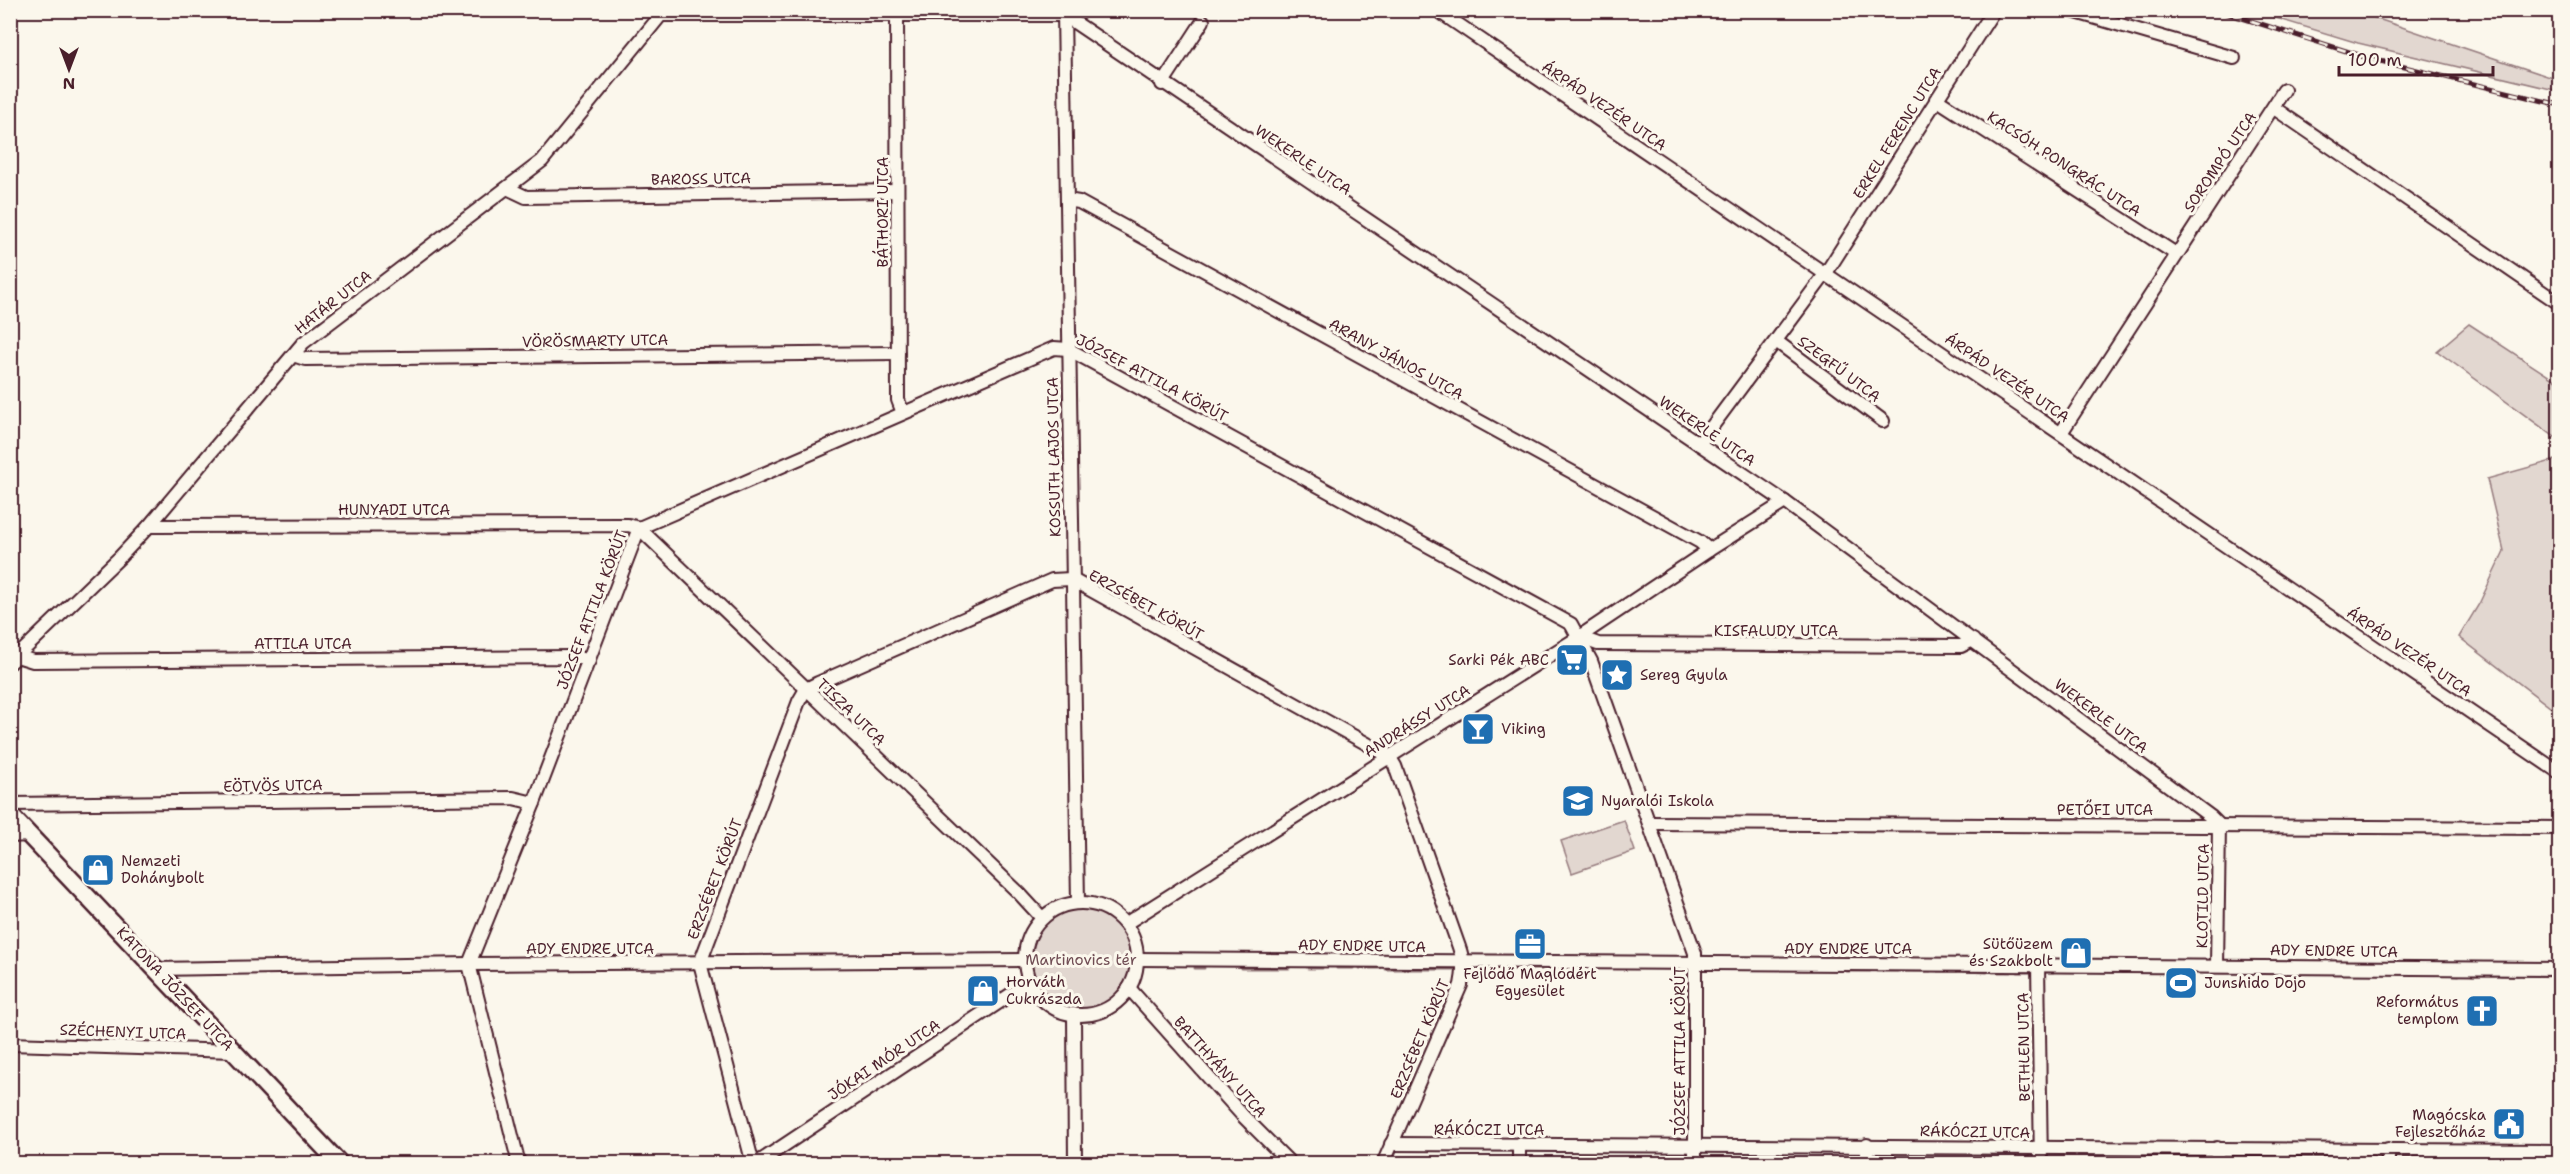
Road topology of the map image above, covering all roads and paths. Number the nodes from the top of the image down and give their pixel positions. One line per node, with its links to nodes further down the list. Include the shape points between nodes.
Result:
1 (1437, 10): 17 (street, ÁRPÁD VEZÉR UTCA)
2 (1994, 10): 11 (street, ERKEL FERENC UTCA)
3 (2068, 10): 8 (street)
4 (897, 12): 5 (street); 6 (street); 14 (street, BÁTHORI UTCA)
5 (664, 13): 13 (street, HATÁR UTCA, via 542,161)
6 (1064, 13): 9 (street, WEKERLE UTCA); 15 (street, KOSSUTH LAJOS UTCA)
7 (1203, 21): 9 (street)
8 (2234, 58)
9 (1162, 84): 26 (street, WEKERLE UTCA)
10 (2284, 90): 12 (street)
11 (1936, 99): 16 (street, KACSÓH PONGRÁC UTCA); 17 (street, ERKEL FERENC UTCA)
12 (2274, 108): 16 (street, SOROMPÓ UTCA); 18 (street, SOROMPÓ UTCA)
13 (507, 188): 14 (street, BAROSS UTCA, via 526,197); 22 (street, HATÁR UTCA, via 303,343)
14 (897, 191): 21 (street, BÁTHORI UTCA)
15 (1067, 200): 20 (street, KOSSUTH LAJOS UTCA); 30 (street, ARANY JÁNOS UTCA, via 1079,202 1700,542)
16 (2176, 254): 25 (street, SOROMPÓ UTCA)
17 (1826, 273): 19 (street, SZEGFŰ UTCA); 25 (street, ÁRPÁD VEZÉR UTCA)
18 (2559, 304)
19 (1776, 341): 24 (street, SZEGFŰ UTCA); 26 (street, SZEGFŰ UTCA)
20 (1068, 349): 23 (street, JÓZSEF ATTILA KÖRÚT, via 1054,348); 31 (street, KOSSUTH LAJOS UTCA); 32 (street, JÓZSEF ATTILA KÖRÚT, via 1571,624)
21 (898, 353): 22 (street, VÖRÖSMARTY UTCA, via 305,359); 23 (street, BÁTHORI UTCA, via 898,400)
22 (293, 355): 28 (street, HATÁR UTCA)
23 (903, 413): 29 (street, JÓZSEF ATTILA KÖRÚT)
24 (1883, 421)
25 (2061, 434): 38 (street, ÁRPÁD VEZÉR UTCA)
26 (1699, 444): 27 (street, WEKERLE UTCA)
27 (1785, 502): 30 (street, ANDRÁSSY UTCA); 33 (street, WEKERLE UTCA)
28 (149, 526): 29 (street, HUNYADI UTCA); 34 (street, HATÁR UTCA)
29 (639, 528): 35 (street, JÓZSEF ATTILA KÖRÚT); 36 (street, TISZA UTCA)
30 (1708, 550): 32 (street, ANDRÁSSY UTCA)
31 (1071, 579): 36 (street, ERZSÉBET KÖRÚT, via 1052,580); 37 (street, ERZSÉBET KÖRÚT); 47 (street, KOSSUTH LAJOS UTCA)
32 (1579, 637): 33 (street, KISFALUDY UTCA, via 1598,644 1680,645 1961,646); 37 (street, ANDRÁSSY UTCA); 42 (street, JÓZSEF ATTILA KÖRÚT)
33 (1973, 640): 43 (street, WEKERLE UTCA)
34 (14, 660): 35 (street, ATTILA UTCA, via 576,657)
35 (589, 662): 39 (street, JÓZSEF ATTILA KÖRÚT)
36 (806, 689): 48 (street, TISZA UTCA); 53 (street, ERZSÉBET KÖRÚT)
37 (1389, 756): 49 (street, ANDRÁSSY UTCA); 52 (street)
38 (2559, 773)
39 (534, 803): 40 (street, EÖTVÖS UTCA, via 513,798); 55 (street, JÓZSEF ATTILA KÖRÚT)
40 (10, 804)
41 (10, 815): 45 (main road, KATONA JÓZSEF UTCA)
42 (1649, 823): 43 (street, PETŐFI UTCA); 54 (street, JÓZSEF ATTILA KÖRÚT)
43 (2219, 825): 44 (street, PETŐFI UTCA); 57 (street, KLOTILD UTCA)
44 (2559, 828)
45 (29, 835): 46 (street); 58 (main road, KATONA JÓZSEF UTCA)
46 (10, 836)
47 (1077, 903): 48 (street); 49 (street, via 1095,904)
48 (1042, 918): 51 (street, via 1029,938)
49 (1125, 924): 50 (street)
50 (1137, 958): 52 (street, ADY ENDRE UTCA); 61 (street)
51 (1024, 960): 53 (street, ADY ENDRE UTCA); 60 (street)
52 (1464, 962): 54 (street, ADY ENDRE UTCA); 65 (street, ERZSÉBET KÖRÚT, via 1461,985)
53 (700, 963): 55 (street, ADY ENDRE UTCA); 76 (street, ERZSÉBET KÖRÚT)
54 (1696, 963): 56 (street, ADY ENDRE UTCA); 67 (street, JÓZSEF ATTILA KÖRÚT)
55 (469, 964): 58 (street, ADY ENDRE UTCA); 75 (street)
56 (2038, 965): 57 (street, ADY ENDRE UTCA); 69 (street, BETHLEN UTCA)
57 (2217, 966): 59 (street, ADY ENDRE UTCA)
58 (156, 969): 64 (main road, KATONA JÓZSEF UTCA)
59 (2559, 969)
60 (1031, 985): 62 (street, via 1042,999); 76 (street, JÓKAI MÓR UTCA, via 1013,993)
61 (1129, 988): 62 (street, via 1105,1009); 78 (street, BATTHYÁNY UTCA)
62 (1074, 1014): 77 (street)
63 (10, 1044): 64 (street, SZÉCHENYI UTCA)
64 (234, 1051): 74 (main road, KATONA JÓZSEF UTCA)
65 (1391, 1144): 66 (street, RÁKÓCZI UTCA); 79 (street, ERZSÉBET KÖRÚT)
66 (1519, 1144): 67 (street, RÁKÓCZI UTCA); 80 (street)
67 (1695, 1145): 68 (street, RÁKÓCZI UTCA); 81 (street, JÓZSEF ATTILA KÖRÚT)
68 (1868, 1145): 69 (street, RÁKÓCZI UTCA); 82 (street)
69 (2041, 1148): 70 (street, RÁKÓCZI UTCA); 83 (street, BETHLEN UTCA)
70 (2217, 1148): 71 (street, RÁKÓCZI UTCA); 84 (street)
71 (2388, 1149): 73 (street, RÁKÓCZI UTCA); 85 (street)
72 (2559, 1151): 73 (street, RÁKÓCZI UTCA)
73 (2519, 1157)
74 (340, 1164)
75 (519, 1164)
76 (754, 1164)
77 (1075, 1164)
78 (1291, 1164)
79 (1383, 1164)
80 (1519, 1164)
81 (1695, 1164)
82 (1867, 1164)
83 (2041, 1164)
84 (2217, 1164)
85 (2388, 1164)

